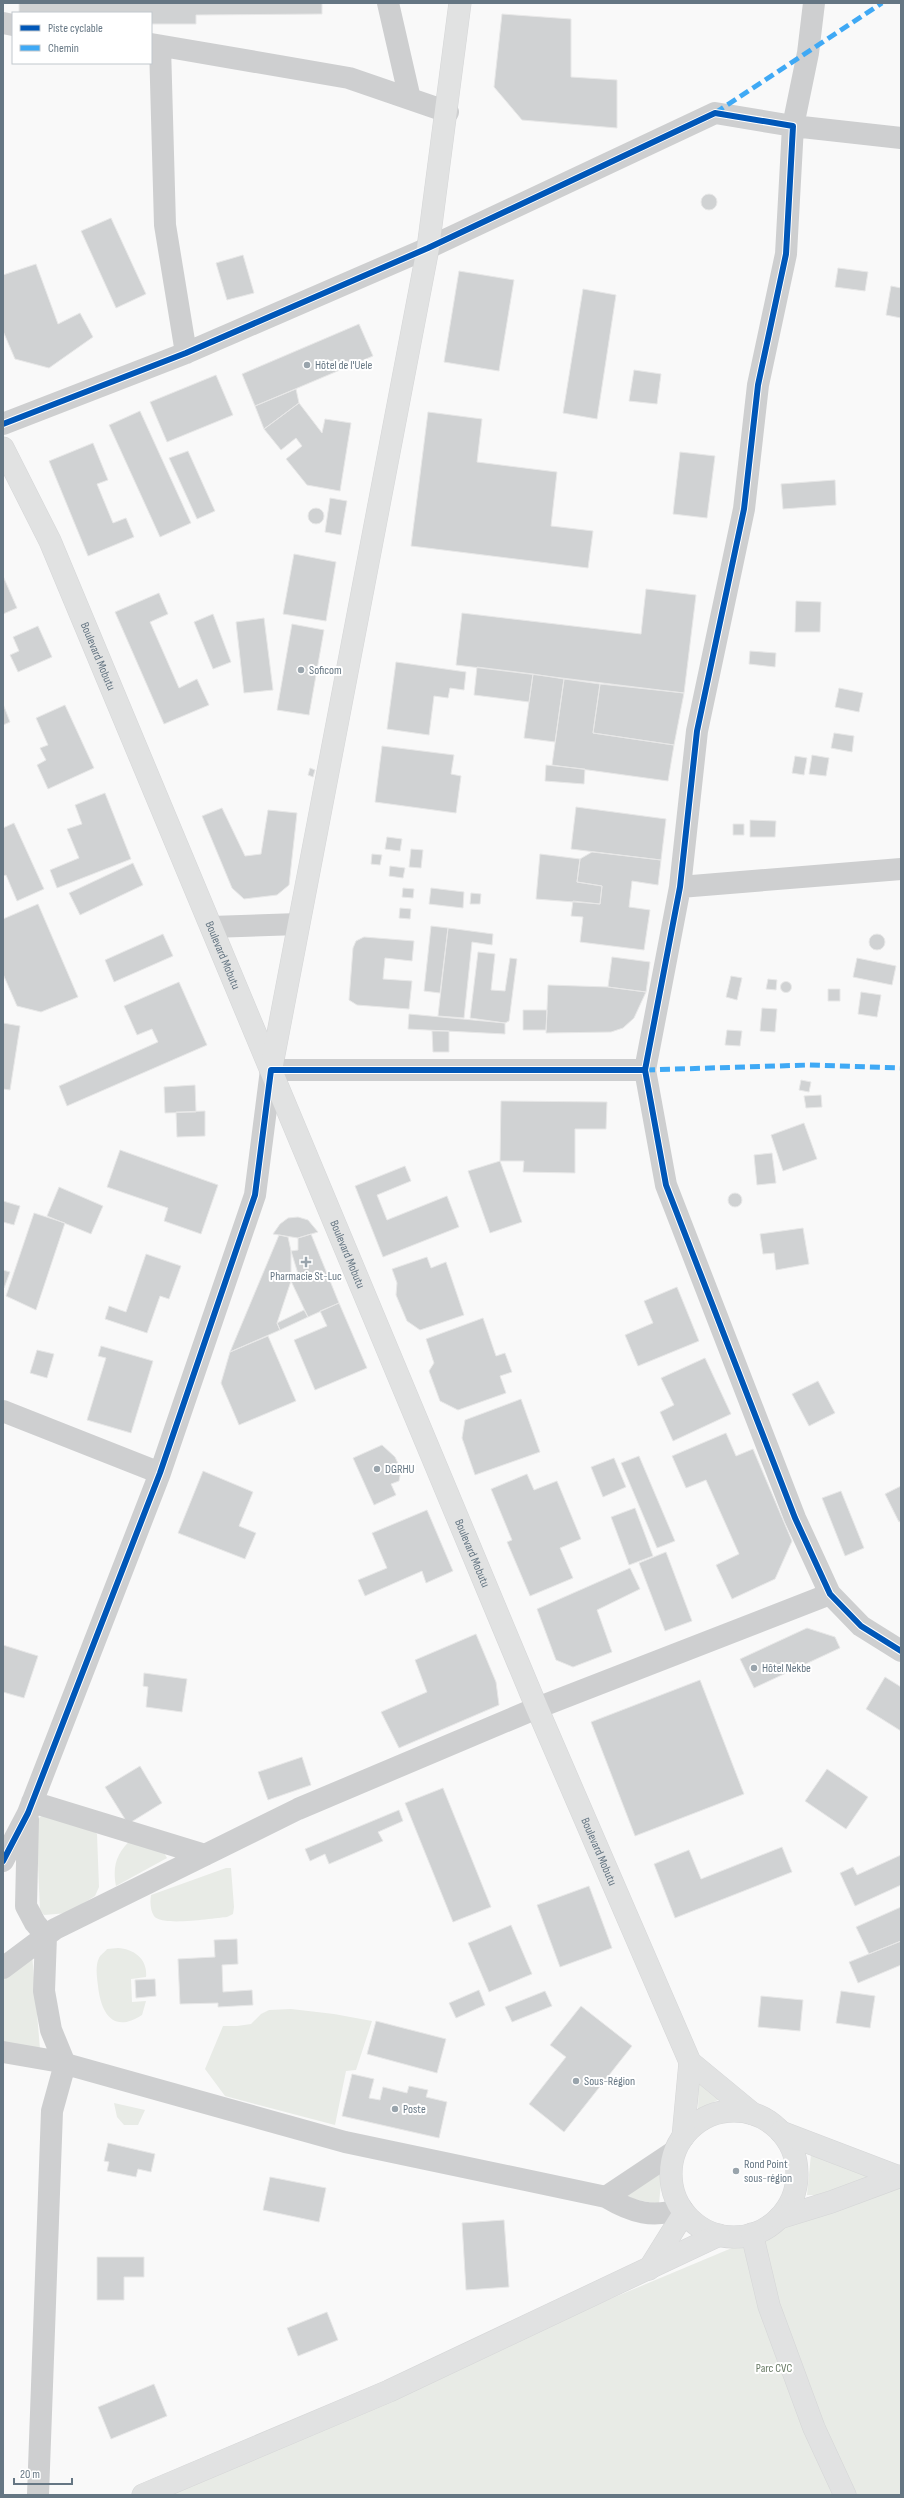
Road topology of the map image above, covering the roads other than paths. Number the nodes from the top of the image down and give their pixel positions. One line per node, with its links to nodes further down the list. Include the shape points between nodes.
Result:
1 (388, 3): 5 (street)
2 (460, 3): 6 (main road)
3 (814, 3): 7 (street, via 808,53)
4 (156, 45): 5 (street, via 349,78); 10 (street, via 165,225)
5 (410, 98): 6 (street)
6 (448, 112): 9 (main road)
7 (793, 126): 8 (street); 9 (street, via 715,113); 14 (street, via 786,254 758,385 744,509 697,732)
8 (901, 138)
9 (428, 248): 10 (street); 15 (main road)
10 (186, 353): 11 (street)
11 (3, 424)
12 (3, 448): 16 (main road, Boulevard Mobutu, via 50,541)
13 (901, 869): 14 (street)
14 (680, 887): 18 (street)
15 (299, 924): 16 (street); 17 (main road)
16 (211, 927): 17 (main road, Boulevard Mobutu)
17 (271, 1070): 18 (street); 20 (street, via 255,1195); 23 (main road, Boulevard Mobutu)
18 (645, 1070): 21 (street, via 666,1185 795,1518)
19 (3, 1410): 20 (street)
20 (160, 1473): 24 (street)
21 (830, 1594): 22 (street, via 861,1626); 23 (street)
22 (901, 1651)
23 (536, 1708): 25 (street, via 298,1809); 30 (main road, Boulevard Mobutu)
24 (30, 1808): 25 (street); 26 (street); 27 (street, via 26,1906)
25 (205, 1855): 27 (street, via 55,1929)
26 (3, 1861)
27 (46, 1936): 28 (street); 31 (street, via 44,1991 51,2030)
28 (3, 1968)
29 (3, 2052): 31 (street)
30 (690, 2062): 32 (main road); 34 (main road)
31 (65, 2064): 36 (street, via 345,2142); 42 (street, via 52,2111)
32 (753, 2114): 33 (main road); 34 (main road, via 722,2113 707,2118)
33 (781, 2132): 35 (main road); 38 (main road, via 796,2160 797,2176 789,2206)
34 (679, 2144): 36 (street); 37 (main road, via 671,2167 671,2183)
35 (900, 2176): 38 (main road)
36 (606, 2197): 37 (street, via 621,2206 642,2213 662,2215)
37 (683, 2211): 40 (main road, via 700,2227); 41 (main road)
38 (779, 2218): 39 (main road, via 767,2228)
39 (752, 2234): 40 (main road, via 736,2237); 44 (main road, via 769,2306 814,2428)
40 (719, 2235): 41 (main road)
41 (649, 2269): 43 (main road, via 389,2391)
42 (38, 2495)
43 (143, 2495)
44 (845, 2495)

